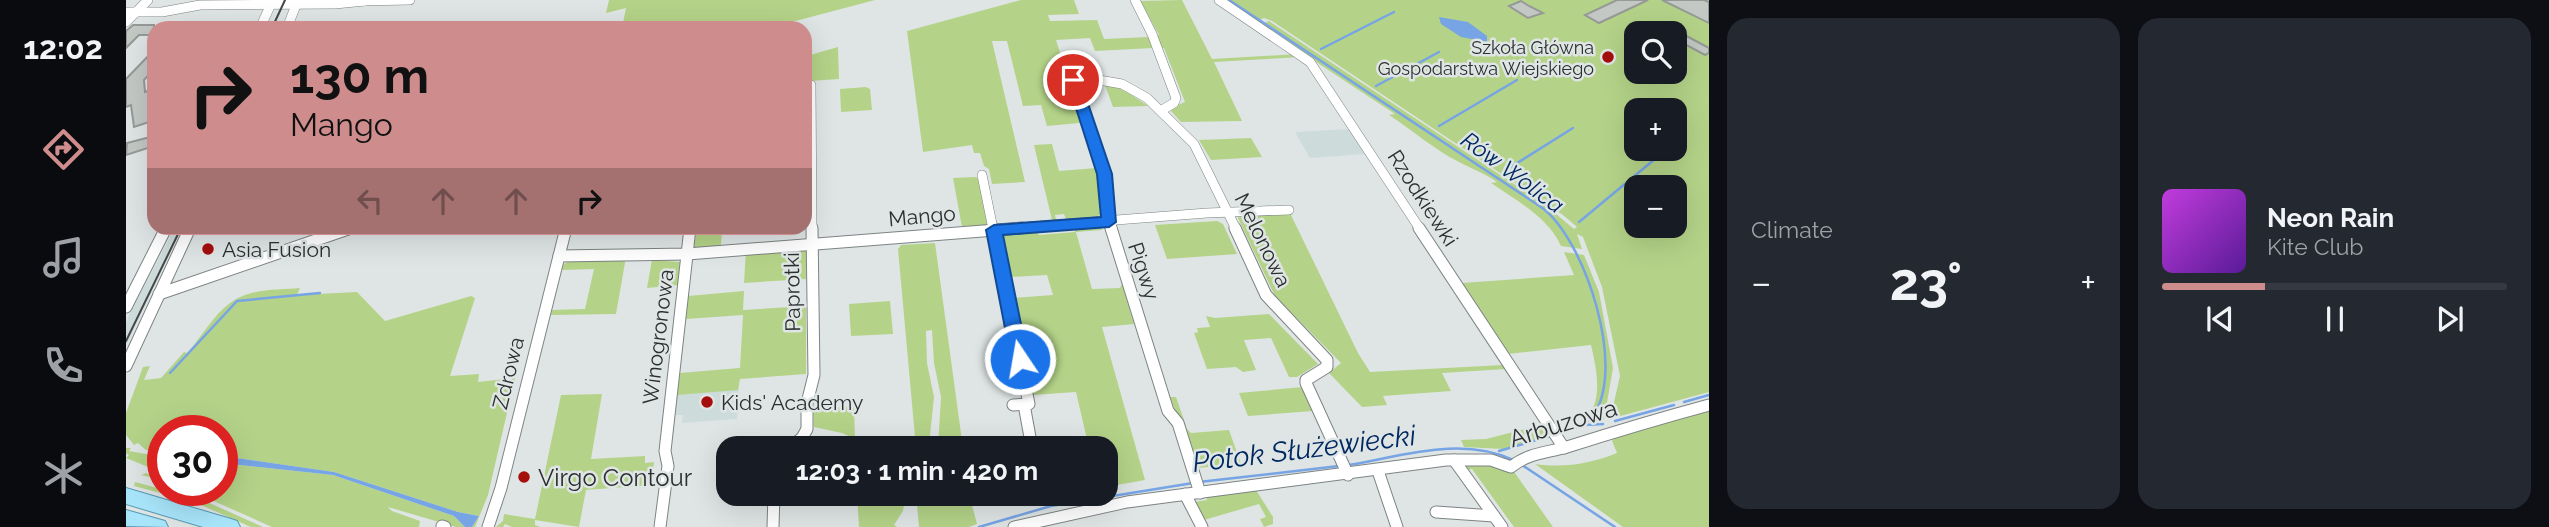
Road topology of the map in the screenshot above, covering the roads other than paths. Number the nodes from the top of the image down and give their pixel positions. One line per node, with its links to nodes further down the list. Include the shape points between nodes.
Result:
1 (148, 0): 11 (street)
2 (200, 0): 9 (street)
3 (327, 0): 10 (street)
4 (343, 0): 8 (street)
5 (410, 0): 8 (street)
6 (1135, 0): 17 (street, via 1176,98)
7 (1219, 0): 38 (street, Rzodkiewki, via 1310,62)
8 (365, 1): 10 (street)
9 (272, 2): 10 (street); 11 (street); 12 (street)
10 (297, 2): 13 (street)
11 (131, 12): 14 (street)
12 (263, 21)
13 (290, 21)
14 (126, 22)
15 (1066, 57): 22 (street, Pigwy, via 1104,174)
16 (1099, 80): 17 (street, Melonowa, via 1132,89)
17 (1162, 110): 21 (street, Melonowa, via 1199,152)
18 (812, 164): 29 (street, Paprotki)
19 (982, 175): 23 (street)
20 (1289, 211): 21 (street, Mango)
21 (1229, 214): 22 (street, Mango); 41 (street, Melonowa, via 1266,295 1327,360 1327,367 1306,383)
22 (1109, 222): 23 (street, Mango); 42 (street, Pigwy, via 1168,411 1178,424)
23 (994, 230): 29 (street, Mango); 37 (street, via 1029,404 1019,407)
24 (162, 235): 33 (street)
25 (187, 235): 32 (street)
26 (331, 235): 32 (street)
27 (564, 235): 31 (street, Zdrowa)
28 (689, 235): 30 (street, Winogronowa)
29 (813, 244): 30 (street, Mango); 36 (street, Paprotki, via 814,375)
30 (687, 254): 31 (street, Mango); 54 (street, Winogronowa)
31 (559, 256): 53 (street, Zdrowa)
32 (159, 294): 34 (street)
33 (126, 307)
34 (126, 366)
35 (1709, 405): 38 (street, Arbuzowa)
36 (803, 436)
37 (1028, 436)
38 (1562, 446): 39 (street, Arbuzowa, via 1511,467 1485,459)
39 (1454, 460): 40 (street, Arbuzowa); 50 (street)
40 (1378, 471): 41 (street, Arbuzowa); 58 (street)
41 (1347, 473): 42 (street, Arbuzowa)
42 (1198, 486): 43 (street, Arbuzowa)
43 (1185, 494): 45 (street, Arbuzowa); 57 (street)
44 (126, 496): 52 (main road)
45 (1118, 503)
46 (774, 506): 55 (street)
47 (1057, 506): 56 (street, Arbuzowa)
48 (1436, 512): 50 (street)
49 (126, 518): 51 (main road)
50 (1498, 522)
51 (159, 527)
52 (231, 527)
53 (488, 527)
54 (660, 527)
55 (773, 527)
56 (1014, 527)
57 (1202, 527)
58 (1397, 527)

